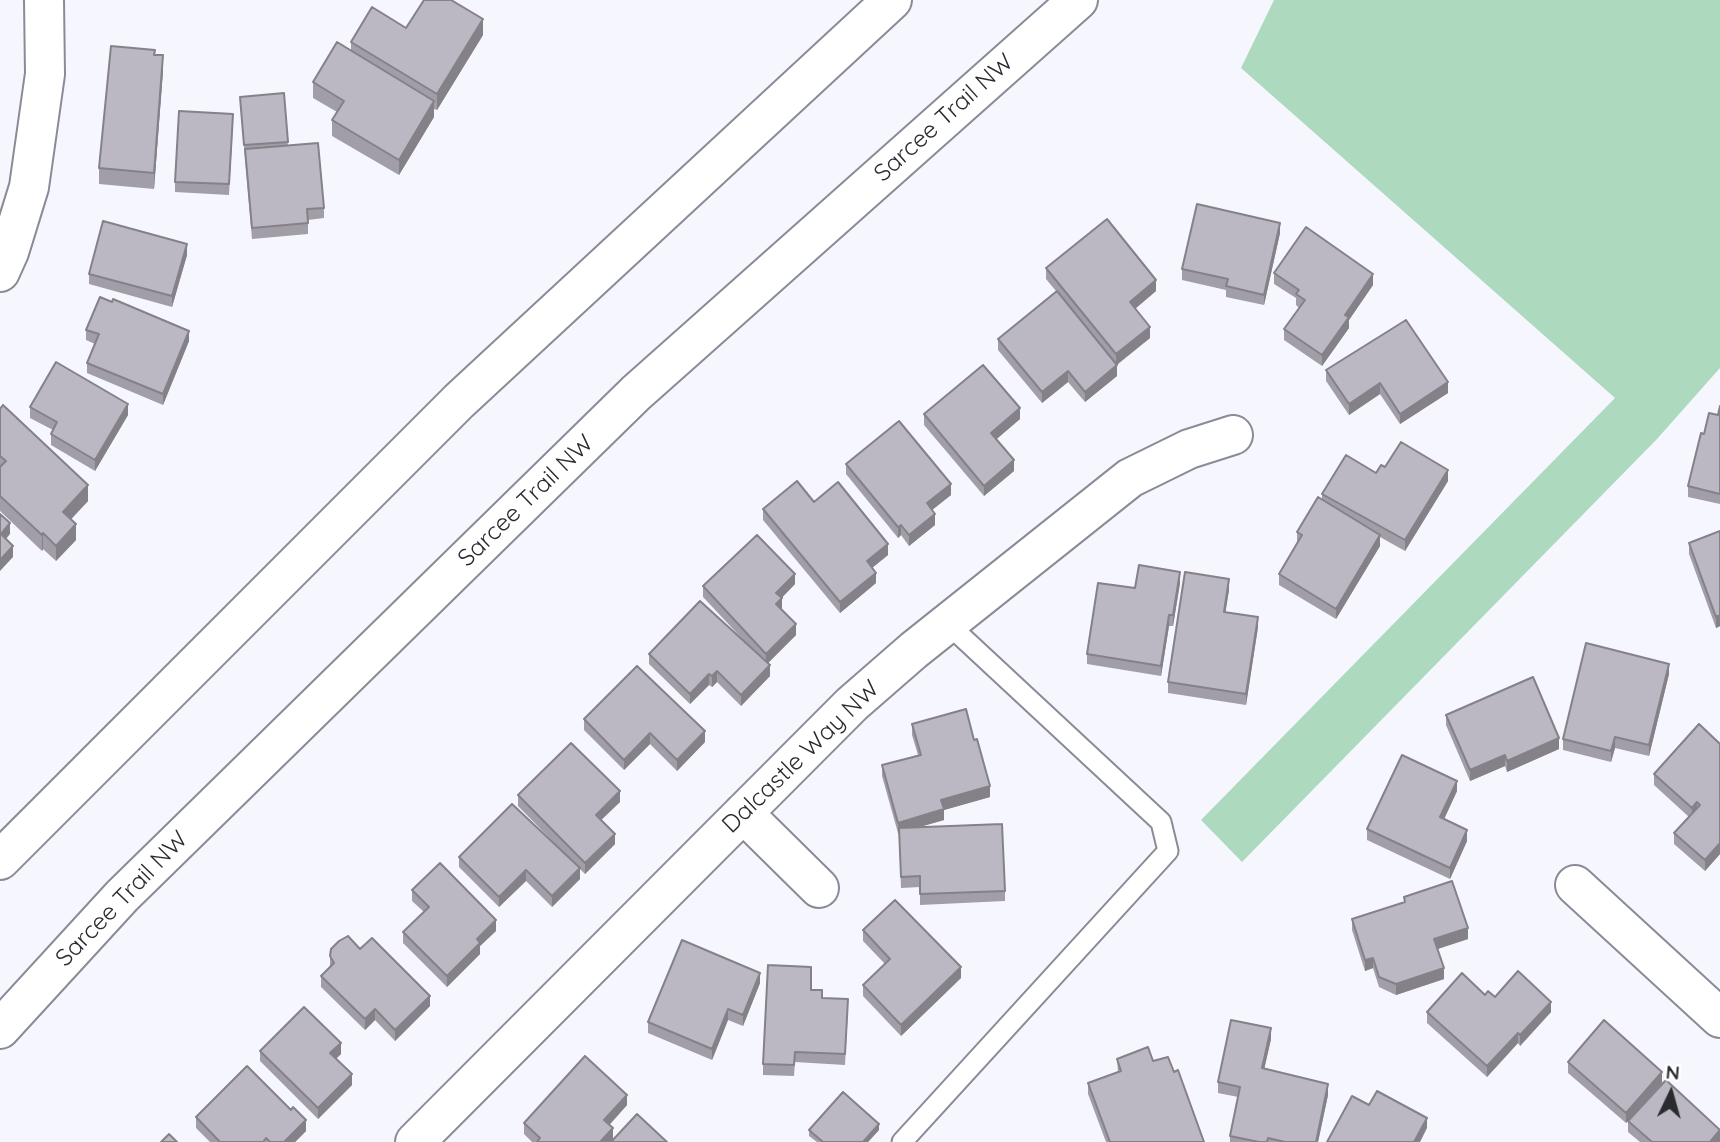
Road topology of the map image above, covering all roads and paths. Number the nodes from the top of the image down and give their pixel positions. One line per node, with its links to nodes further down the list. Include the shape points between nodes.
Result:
1 (44, 0): 4 (main road, via 45,74 29,187)
2 (892, 0): 8 (main road, via 459,401)
3 (1078, 0): 12 (main road, Sarcee Trail NW, via 635,393 131,886)
4 (0, 272)
5 (1233, 435): 6 (main road, Dalcastle Way NW, via 1189,449 1130,478)
6 (948, 624): 7 (main road, Dalcastle Way NW, via 852,704); 14 (lane, via 1161,822 1168,851)
7 (743, 813): 10 (main road); 13 (main road, Dalcastle Way NW)
8 (0, 859)
9 (1575, 884): 11 (main road)
10 (819, 888)
11 (1720, 1018)
12 (0, 1028)
13 (415, 1142)
14 (902, 1142)

